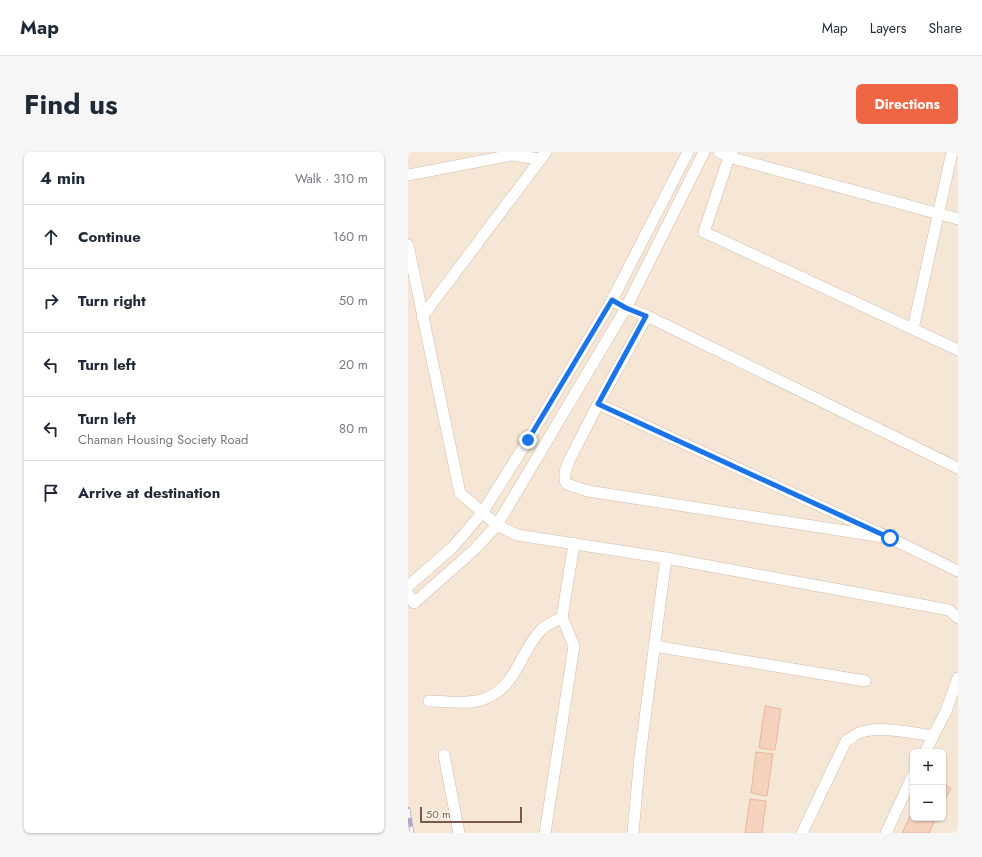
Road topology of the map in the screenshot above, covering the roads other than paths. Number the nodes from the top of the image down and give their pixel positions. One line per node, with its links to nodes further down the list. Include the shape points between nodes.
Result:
1 (688, 152): 10 (street)
2 (704, 152): 11 (street)
3 (952, 152): 7 (street)
4 (727, 154): 7 (street); 14 (street, via 704,232)
5 (543, 155): 6 (street, via 512,155); 13 (street)
6 (408, 176)
7 (938, 214): 8 (street); 14 (street)
8 (958, 219)
9 (408, 245): 13 (street)
10 (612, 300): 11 (street); 18 (street)
11 (626, 308): 12 (street); 19 (street)
12 (646, 316): 16 (street); 17 (street)
13 (422, 317): 18 (street, via 460,494)
14 (913, 329): 15 (street)
15 (958, 350)
16 (598, 404): 20 (street); 20 (street, via 569,461 565,472 566,484 588,491)
17 (958, 468)
18 (482, 513): 19 (street); 24 (street, via 453,547)
19 (497, 525): 21 (street, via 517,535); 25 (street, via 474,550)
20 (890, 538): 23 (street)
21 (574, 544): 22 (street); 26 (street)
22 (666, 558): 27 (street, via 949,610); 28 (street)
23 (958, 571)
24 (408, 586)
25 (411, 598)
26 (562, 617): 31 (street, via 542,629 507,684 496,694 472,702); 37 (street, via 574,646)
27 (958, 618)
28 (654, 646): 30 (street); 38 (street)
29 (958, 678): 32 (street, via 946,711)
30 (865, 681)
31 (429, 701)
32 (933, 736): 33 (street); 39 (street, via 897,730 874,730 859,732 846,741)
33 (926, 749)
34 (444, 755): 36 (street)
35 (910, 782): 40 (street)
36 (459, 833)
37 (544, 833)
38 (633, 833)
39 (802, 833)
40 (886, 833)

